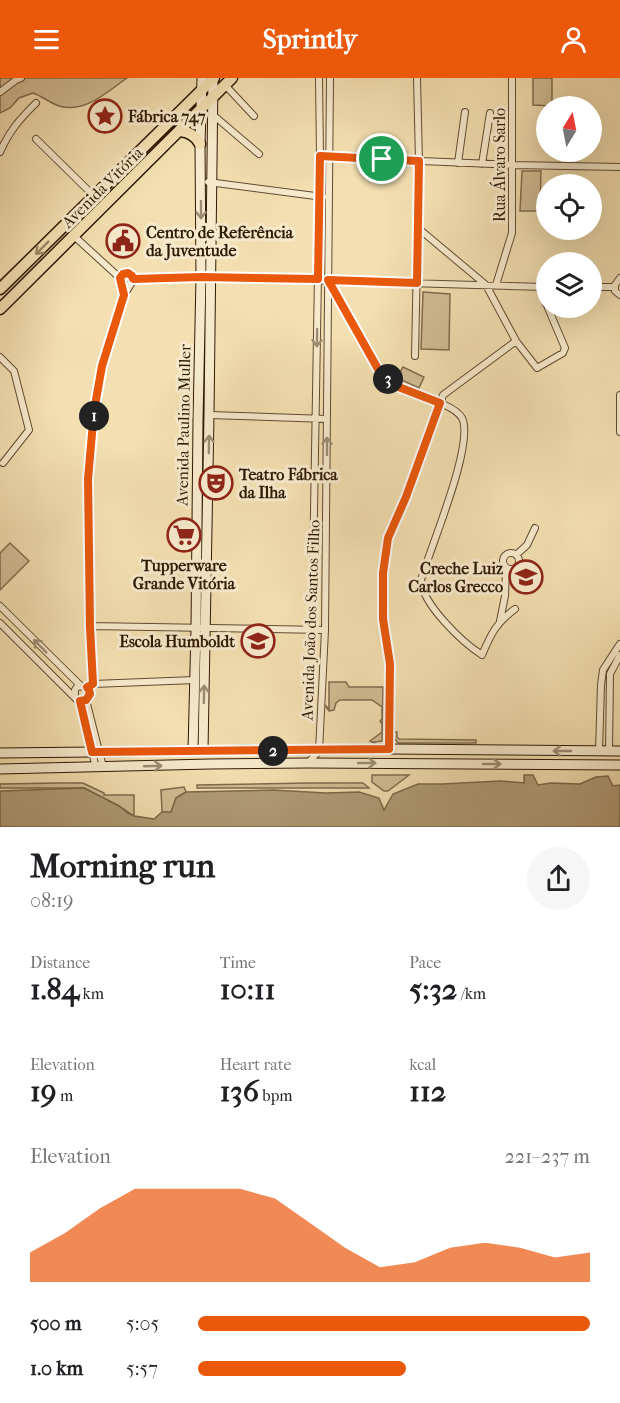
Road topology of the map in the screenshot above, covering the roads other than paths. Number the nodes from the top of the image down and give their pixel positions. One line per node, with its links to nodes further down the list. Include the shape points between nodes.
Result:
1 (21, 78): 8 (street)
2 (319, 78): 20 (street, Avenida João dos Santos Filho)
3 (330, 78): 21 (street, Avenida João dos Santos Filho)
4 (417, 78): 22 (street)
5 (512, 78): 25 (street, Rua Álvaro Sarlo)
6 (209, 80): 9 (main road); 11 (main road, Avenida Paulino Muller); 29 (main road, Avenida Vitória)
7 (229, 82): 9 (main road, Avenida Vitória); 14 (street, Avenida Vitória)
8 (0, 92)
9 (213, 98): 11 (main road, Avenida Vitória)
10 (36, 103): 18 (street, via 12,129)
11 (207, 112): 15 (main road, Avenida Vitória); 17 (main road, Avenida Paulino Muller); 19 (street); 28 (main road, Avenida Paulino Muller)
12 (465, 112): 23 (street)
13 (490, 113): 24 (street)
14 (254, 116)
15 (180, 131): 17 (main road); 33 (main road, Avenida Vitória)
16 (36, 139): 29 (street)
17 (201, 144): 27 (main road, Avenida Paulino Muller)
18 (0, 152)
19 (260, 154)
20 (320, 156): 21 (street); 30 (street, Avenida João dos Santos Filho)
21 (330, 157): 22 (street); 31 (street, Avenida João dos Santos Filho)
22 (419, 161): 23 (street); 32 (street)
23 (458, 162): 24 (street)
24 (482, 164): 25 (street)
25 (513, 165): 26 (street); 42 (street, Rua Álvaro Sarlo, via 512,233)
26 (620, 167)
27 (200, 182): 28 (street); 34 (main road, Avenida Paulino Muller, one-way to 34)
28 (212, 182): 30 (street); 34 (main road, Avenida Paulino Muller)
29 (94, 196): 46 (main road, Avenida Vitória, one-way to 46)
30 (319, 197): 31 (street); 36 (street, Avenida João dos Santos Filho)
31 (329, 197): 37 (street, Avenida João dos Santos Filho)
32 (418, 228): 40 (street); 41 (street)
33 (74, 236): 38 (street); 49 (main road, Avenida Vitória)
34 (206, 278): 36 (street); 39 (street); 52 (main road, Avenida Paulino Muller); 53 (main road, Avenida Paulino Muller)
35 (620, 278): 45 (street)
36 (318, 279): 37 (street); 61 (street, Avenida João dos Santos Filho, one-way to 61)
37 (328, 280): 40 (street); 59 (street, via 378,369 396,386); 62 (street, Avenida João dos Santos Filho)
38 (121, 281): 39 (street, via 126,286); 39 (street, via 126,273 131,274); 47 (street)
39 (132, 282): 47 (street)
40 (417, 283): 41 (street); 54 (street)
41 (486, 285): 42 (street); 51 (street)
42 (496, 285): 43 (street)
43 (536, 286)
44 (602, 287): 45 (street)
45 (615, 287): 48 (street)
46 (0, 290)
47 (124, 295): 72 (street, via 102,366 94,411 88,479)
48 (620, 295)
49 (0, 309)
50 (552, 318): 51 (street, via 565,348 563,353 537,368)
51 (516, 341): 59 (street, via 443,395)
52 (199, 347): 53 (main road); 56 (main road, Avenida Paulino Muller)
53 (210, 347): 57 (main road, Avenida Paulino Muller)
54 (415, 356)
55 (0, 357): 64 (street, via 14,371 29,430)
56 (199, 378): 57 (main road); 73 (main road, Avenida Paulino Muller)
57 (210, 381): 60 (main road, Avenida Paulino Muller)
58 (620, 395): 63 (street)
59 (440, 403): 70 (street, via 462,418 464,445 421,584 436,611 468,646 482,655); 81 (street, via 388,538 383,619 390,664)
60 (209, 415): 61 (street); 73 (main road, Avenida Paulino Muller, one-way to 60)
61 (316, 419): 62 (street); 74 (street, Avenida João dos Santos Filho)
62 (327, 419): 75 (street, Avenida João dos Santos Filho, one-way to 62)
63 (620, 432)
64 (3, 463)
65 (535, 528): 66 (street, via 527,545)
66 (516, 555): 67 (street, via 517,567); 67 (street, via 506,554 502,559)
67 (506, 569): 70 (street)
68 (0, 606): 79 (street, one-way to 68)
69 (515, 609): 70 (street)
70 (500, 621)
71 (0, 623): 80 (street)
72 (90, 627): 73 (street); 79 (street)
73 (200, 628): 74 (street); 78 (main road, Avenida Paulino Muller); 82 (main road, Avenida Paulino Muller, one-way to 73)
74 (312, 630): 75 (street)
75 (325, 630): 83 (street, Avenida João dos Santos Filho)
76 (620, 644): 84 (street, via 603,670)
77 (620, 655): 85 (street, via 610,674)
78 (195, 680): 79 (street); 82 (main road, Avenida Paulino Muller)
79 (87, 686): 80 (street, via 90,694); 80 (street, via 75,690)
80 (80, 700): 87 (street)
81 (389, 749): 83 (main road); 84 (main road, one-way to 81)
82 (198, 751): 83 (main road); 87 (main road); 90 (main road)
83 (319, 751): 89 (street)
84 (599, 751): 85 (main road)
85 (609, 751): 86 (main road)
86 (620, 751)
87 (96, 752): 88 (main road); 92 (street)
88 (0, 753)
89 (308, 763): 90 (main road); 91 (main road, one-way to 91)
90 (210, 764): 92 (main road, one-way to 90)
91 (620, 765)
92 (99, 767): 93 (main road)
93 (0, 769)

